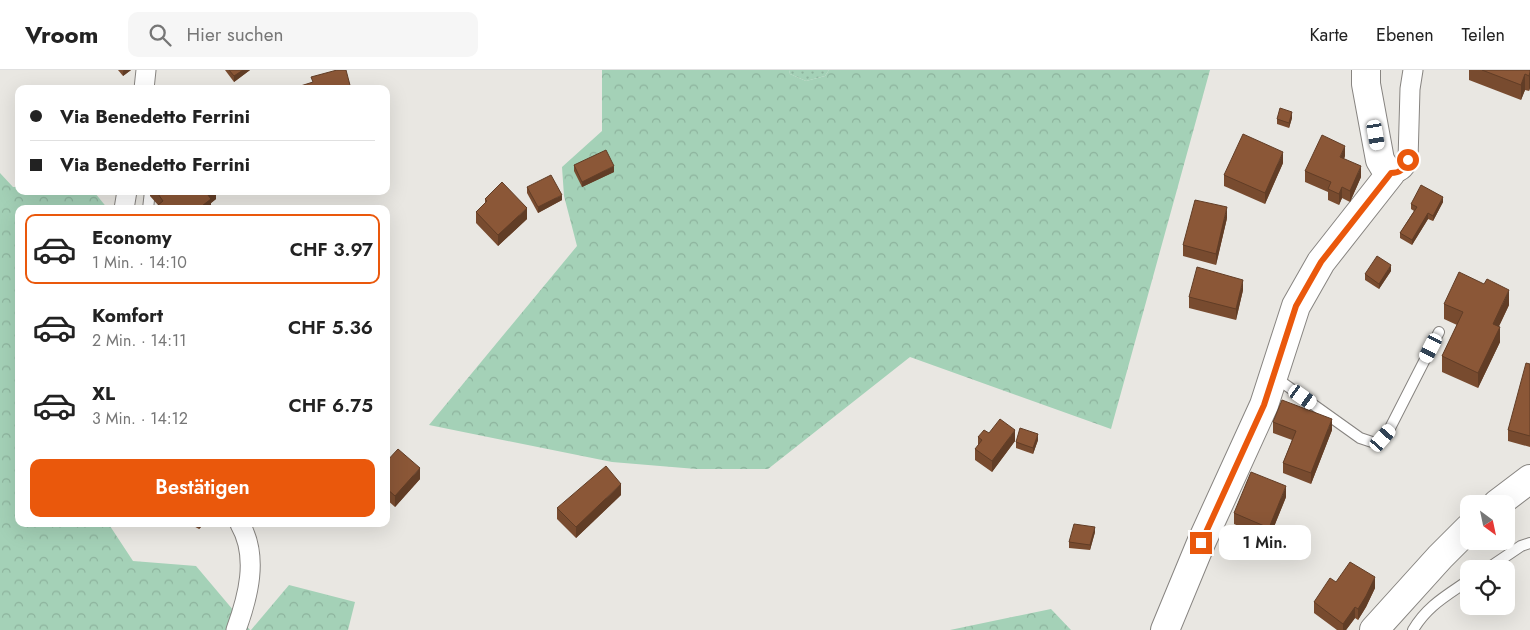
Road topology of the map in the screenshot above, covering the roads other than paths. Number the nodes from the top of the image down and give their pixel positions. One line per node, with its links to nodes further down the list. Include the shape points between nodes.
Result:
1 (1366, 70): 3 (street, via 1380,160)
2 (1413, 70): 3 (street, via 1408,160 1402,170)
3 (1391, 173): 5 (street, via 1309,281 1296,306)
4 (1439, 332): 5 (lane, via 1389,430 1378,442 1360,438)
5 (1274, 377): 14 (street)
6 (1530, 479): 7 (street)
7 (1509, 495)
8 (241, 527): 13 (street, via 247,543 250,572 249,589)
9 (1460, 537): 15 (street)
10 (1530, 543): 11 (lane)
11 (1500, 560)
12 (1460, 586): 16 (lane, via 1433,604)
13 (236, 630)
14 (1165, 630)
15 (1374, 630)
16 (1413, 630)

